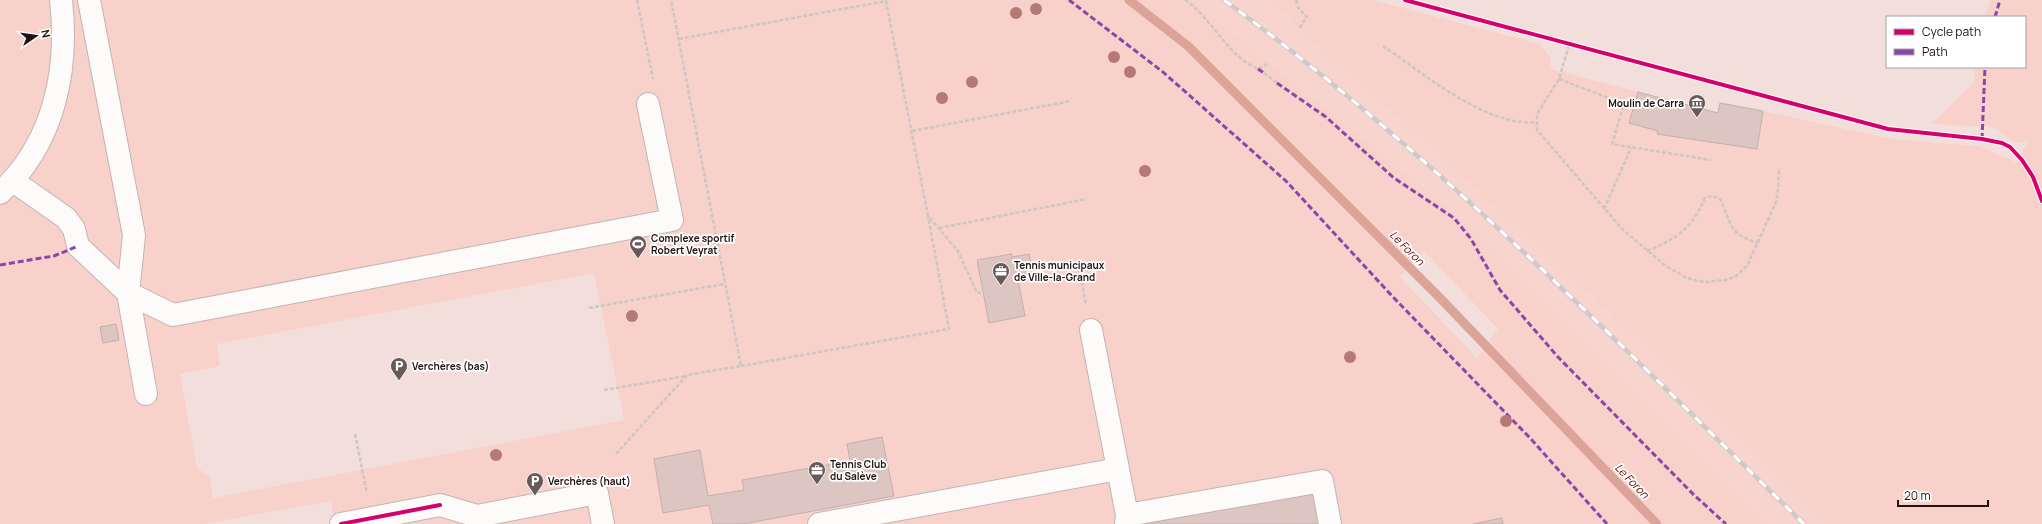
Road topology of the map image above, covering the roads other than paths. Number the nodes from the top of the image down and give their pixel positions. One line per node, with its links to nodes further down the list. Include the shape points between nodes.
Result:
1 (61, 0): 4 (street, via 63,40 57,96 40,141 28,162)
2 (89, 0): 5 (street, via 134,235)
3 (648, 104): 5 (street, via 672,220 173,315)
4 (7, 187): 5 (street, via 66,218 74,229 78,246)
5 (128, 293): 7 (street)
6 (1091, 330): 8 (street)
7 (146, 394)
8 (1118, 469): 10 (street); 13 (street)
9 (478, 520): 11 (street, via 440,505); 12 (street, via 597,493)
10 (1126, 520): 14 (street, via 1322,481)
11 (341, 524)
12 (603, 524)
13 (819, 524)
14 (1330, 524)

